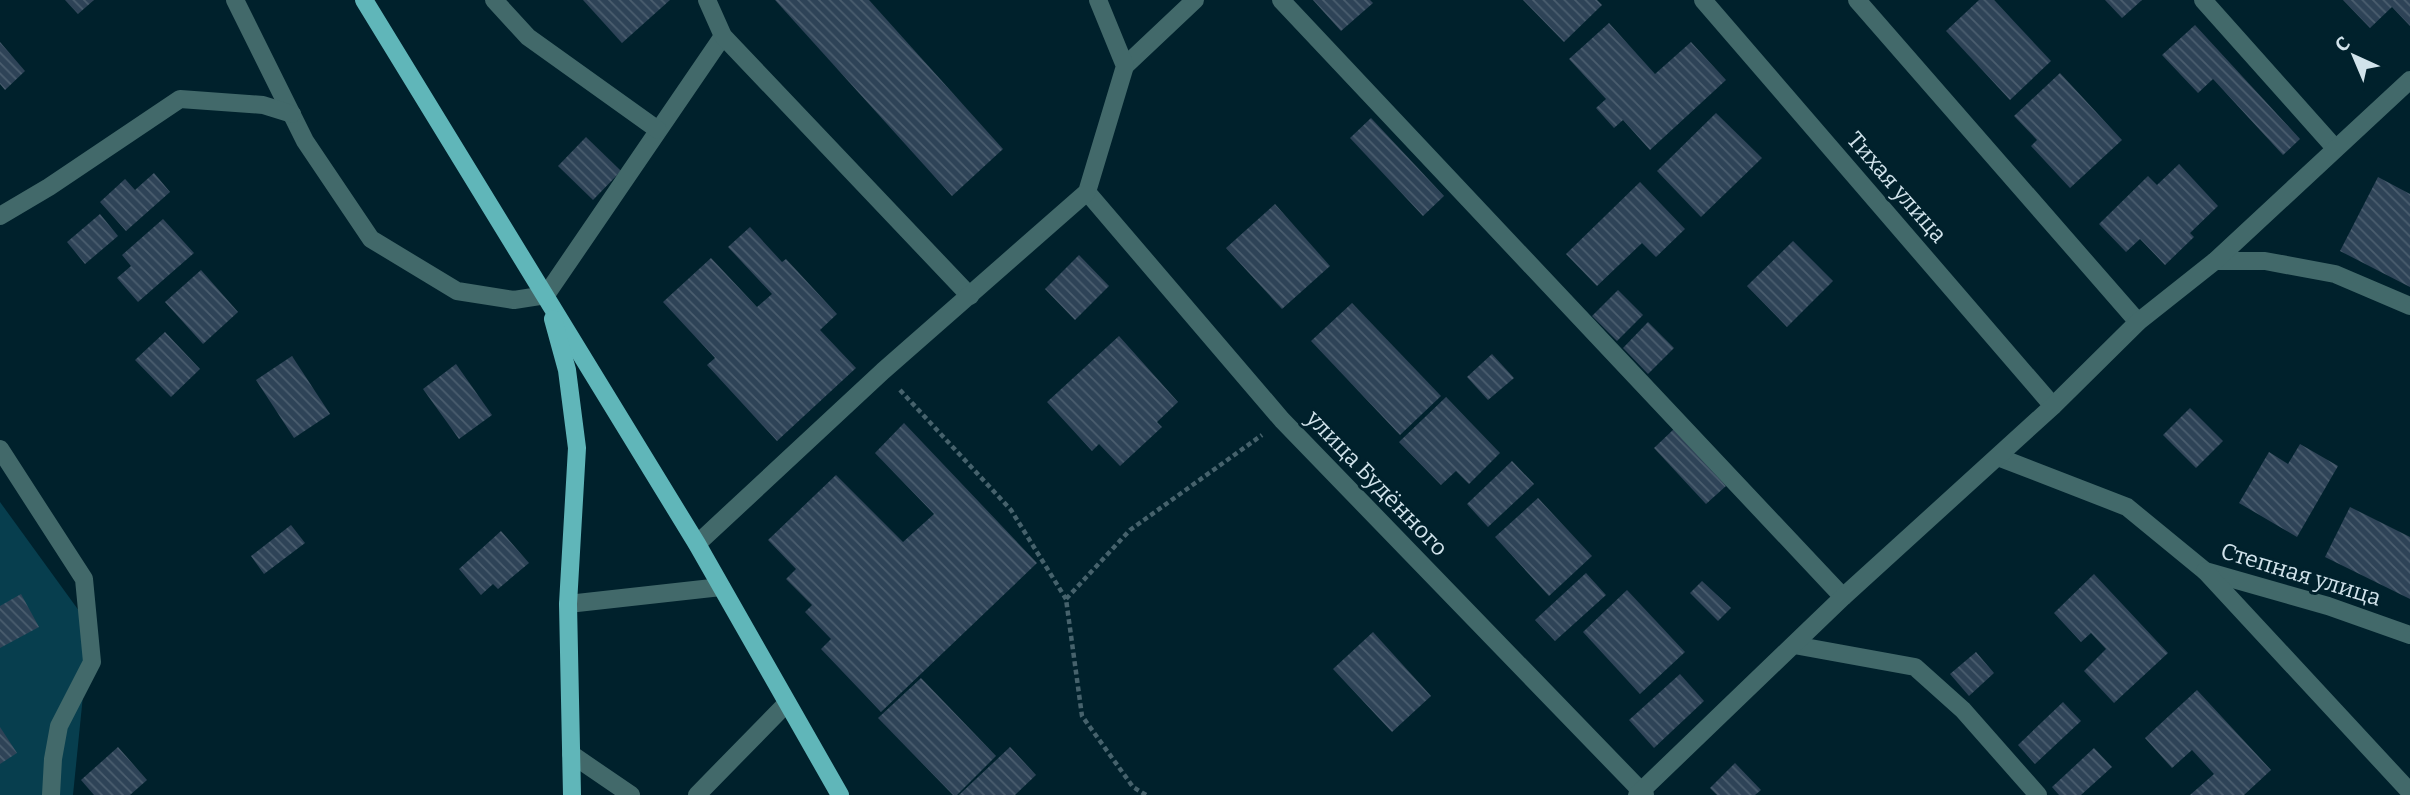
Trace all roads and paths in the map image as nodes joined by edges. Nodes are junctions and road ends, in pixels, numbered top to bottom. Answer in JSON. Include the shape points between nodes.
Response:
{"nodes":[{"id":1,"x":235,"y":0,"type":"edge"},
{"id":2,"x":365,"y":0,"type":"edge"},
{"id":3,"x":494,"y":0,"type":"edge"},
{"id":4,"x":707,"y":0,"type":"edge"},
{"id":5,"x":1098,"y":0,"type":"edge"},
{"id":6,"x":1195,"y":0,"type":"edge"},
{"id":7,"x":1281,"y":0,"type":"edge"},
{"id":8,"x":1703,"y":0,"type":"edge"},
{"id":9,"x":1857,"y":0,"type":"edge"},
{"id":10,"x":2203,"y":0,"type":"edge"},
{"id":11,"x":723,"y":36,"type":"junction"},
{"id":12,"x":1125,"y":66,"type":"junction"},
{"id":13,"x":2410,"y":80,"type":"edge"},
{"id":14,"x":292,"y":114,"type":"junction"},
{"id":15,"x":658,"y":130,"type":"junction"},
{"id":16,"x":2335,"y":148,"type":"junction"},
{"id":17,"x":1087,"y":192,"type":"junction"},
{"id":18,"x":0,"y":216,"type":"edge"},
{"id":19,"x":2215,"y":261,"type":"junction"},
{"id":20,"x":546,"y":295,"type":"junction"},
{"id":21,"x":970,"y":296,"type":"junction"},
{"id":22,"x":2410,"y":306,"type":"edge"},
{"id":23,"x":2138,"y":322,"type":"junction"},
{"id":24,"x":883,"y":371,"type":"junction"},
{"id":25,"x":2053,"y":406,"type":"junction"},
{"id":26,"x":1282,"y":420,"type":"junction"},
{"id":27,"x":0,"y":449,"type":"edge"},
{"id":28,"x":1998,"y":457,"type":"junction"},
{"id":29,"x":697,"y":544,"type":"junction"},
{"id":30,"x":2205,"y":571,"type":"junction"},
{"id":31,"x":721,"y":587,"type":"junction"},
{"id":32,"x":1843,"y":597,"type":"junction"},
{"id":33,"x":1066,"y":599,"type":"junction"},
{"id":34,"x":568,"y":604,"type":"junction"},
{"id":35,"x":2410,"y":635,"type":"edge"},
{"id":36,"x":1794,"y":645,"type":"junction"},
{"id":37,"x":787,"y":703,"type":"junction"},
{"id":38,"x":571,"y":754,"type":"junction"},
{"id":39,"x":2410,"y":792,"type":"edge"},
{"id":40,"x":1641,"y":794,"type":"edge"},
{"id":41,"x":51,"y":795,"type":"edge"},
{"id":42,"x":572,"y":795,"type":"edge"},
{"id":43,"x":631,"y":795,"type":"edge"},
{"id":44,"x":697,"y":795,"type":"edge"},
{"id":45,"x":840,"y":795,"type":"edge"},
{"id":46,"x":1146,"y":795,"type":"edge"},
{"id":47,"x":2038,"y":795,"type":"edge"}],
"edges":[{"from":1,"to":14,"type":"street"},
{"from":2,"to":20,"type":"main road"},
{"from":3,"to":15,"type":"street","via":[[528,37]]},
{"from":4,"to":11,"type":"street"},
{"from":5,"to":12,"type":"street"},
{"from":6,"to":12,"type":"street"},
{"from":7,"to":32,"type":"street"},
{"from":8,"to":25,"type":"street","name":"Тихая улица"},
{"from":9,"to":23,"type":"street"},
{"from":10,"to":16,"type":"street"},
{"from":11,"to":15,"type":"street"},
{"from":11,"to":21,"type":"street"},
{"from":12,"to":17,"type":"street"},
{"from":13,"to":16,"type":"street"},
{"from":14,"to":18,"type":"street","via":[[263,105],[180,99]]},
{"from":14,"to":20,"type":"street","via":[[371,239],[457,291],[514,300]]},
{"from":15,"to":20,"type":"street"},
{"from":16,"to":19,"type":"street"},
{"from":17,"to":21,"type":"street"},
{"from":17,"to":26,"type":"street","name":"улица Будённого"},
{"from":19,"to":22,"type":"street","via":[[2265,261],[2335,274]]},
{"from":19,"to":23,"type":"street"},
{"from":20,"to":29,"type":"main road"},
{"from":20,"to":34,"type":"main road","via":[[567,370],[577,448]]},
{"from":21,"to":24,"type":"street"},
{"from":23,"to":25,"type":"street"},
{"from":24,"to":29,"type":"street"},
{"from":24,"to":33,"type":"path","via":[[1011,510]]},
{"from":25,"to":28,"type":"street"},
{"from":26,"to":33,"type":"path","via":[[1130,530]]},
{"from":26,"to":40,"type":"street","name":"улица Будённого"},
{"from":27,"to":41,"type":"street","via":[[84,579],[92,662],[59,726]]},
{"from":28,"to":30,"type":"street","name":"Степная улица","via":[[2127,507]]},
{"from":28,"to":32,"type":"street"},
{"from":29,"to":31,"type":"main road"},
{"from":30,"to":35,"type":"street","name":"Степная улица","via":[[2329,606]]},
{"from":30,"to":39,"type":"street"},
{"from":31,"to":34,"type":"street"},
{"from":31,"to":37,"type":"main road"},
{"from":32,"to":36,"type":"street"},
{"from":33,"to":46,"type":"path","via":[[1082,716],[1133,787]]},
{"from":34,"to":38,"type":"main road"},
{"from":36,"to":40,"type":"street"},
{"from":36,"to":47,"type":"street","via":[[1914,667],[1963,710]]},
{"from":37,"to":44,"type":"street"},
{"from":37,"to":45,"type":"main road"},
{"from":38,"to":42,"type":"main road"},
{"from":38,"to":43,"type":"street"}]}
